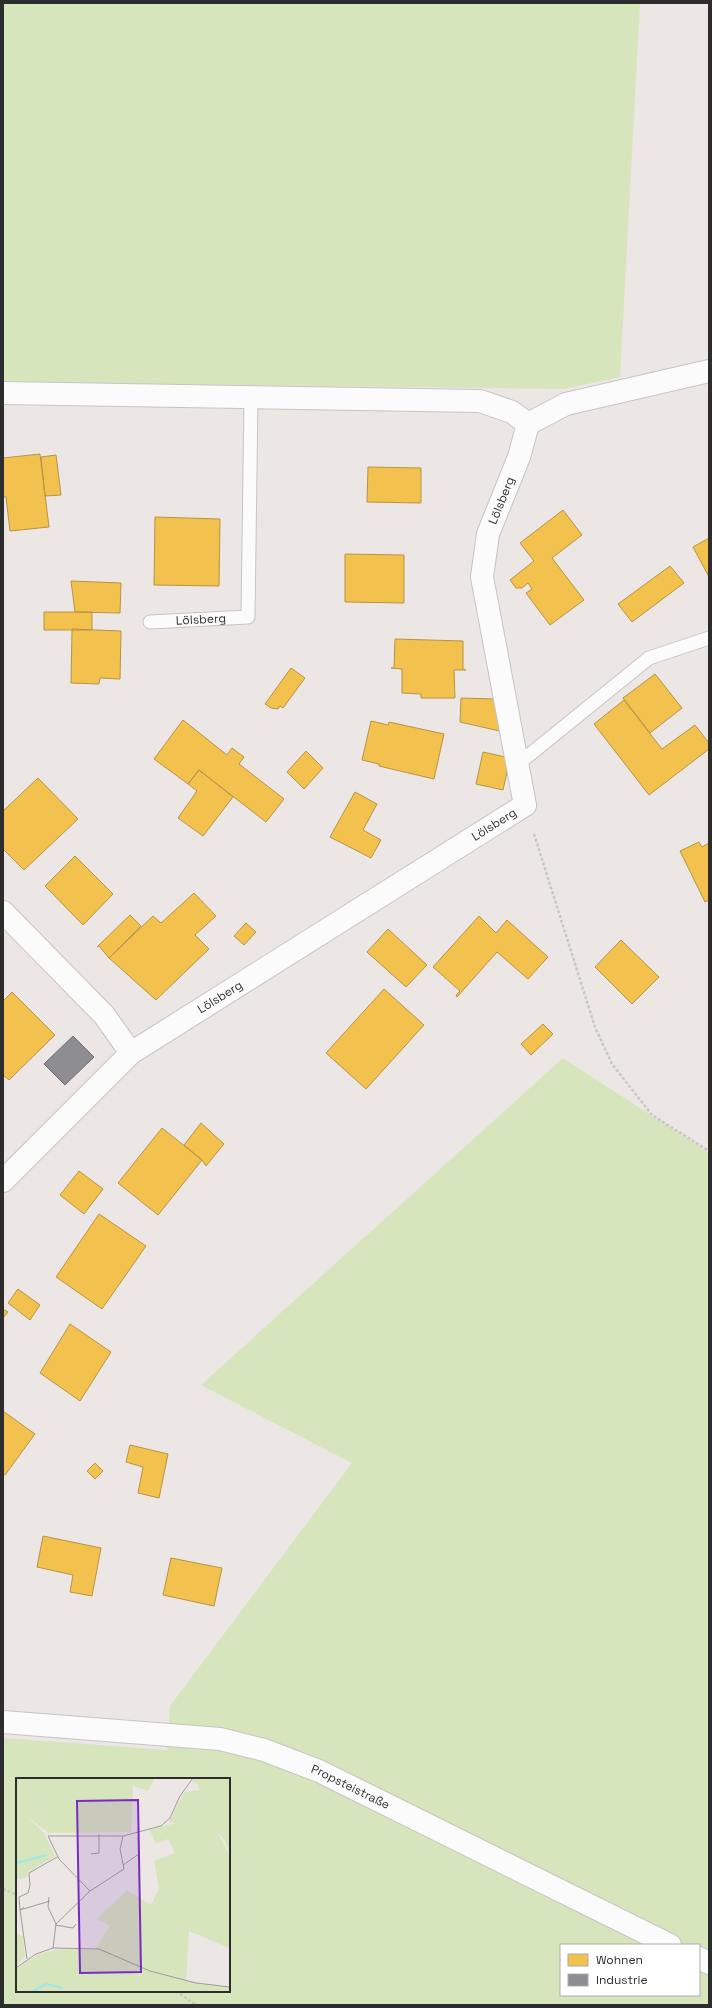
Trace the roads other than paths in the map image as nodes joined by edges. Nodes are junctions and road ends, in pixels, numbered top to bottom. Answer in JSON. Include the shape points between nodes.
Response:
{"nodes":[{"id":1,"x":709,"y":371,"type":"edge"},
{"id":2,"x":3,"y":393,"type":"edge"},
{"id":3,"x":251,"y":396,"type":"junction"},
{"id":4,"x":528,"y":424,"type":"junction"},
{"id":5,"x":150,"y":622,"type":"dead end"},
{"id":6,"x":709,"y":638,"type":"edge"},
{"id":7,"x":518,"y":764,"type":"junction"},
{"id":8,"x":3,"y":912,"type":"edge"},
{"id":9,"x":131,"y":1053,"type":"junction"},
{"id":10,"x":3,"y":1181,"type":"edge"},
{"id":11,"x":3,"y":1722,"type":"edge"},
{"id":12,"x":668,"y":1944,"type":"edge"},
{"id":13,"x":700,"y":1958,"type":"edge"},
{"id":14,"x":709,"y":1963,"type":"edge"}],
"edges":[{"from":1,"to":4,"type":"street","via":[[566,404]]},
{"from":2,"to":3,"type":"street"},
{"from":3,"to":4,"type":"street","via":[[480,400],[512,412]]},
{"from":3,"to":5,"type":"lane","name":"Lölsberg","via":[[248,617]]},
{"from":4,"to":7,"type":"street","name":"Lölsberg","via":[[519,457],[488,534],[482,578]]},
{"from":6,"to":7,"type":"lane","via":[[649,658]]},
{"from":7,"to":9,"type":"street","name":"Lölsberg","via":[[525,805]]},
{"from":8,"to":9,"type":"street","via":[[104,1015]]},
{"from":9,"to":10,"type":"street","name":"Lölsberg"},
{"from":11,"to":12,"type":"street","name":"Propsteistraße","via":[[220,1739],[264,1750],[332,1778]]},
{"from":13,"to":14,"type":"street"}]}
